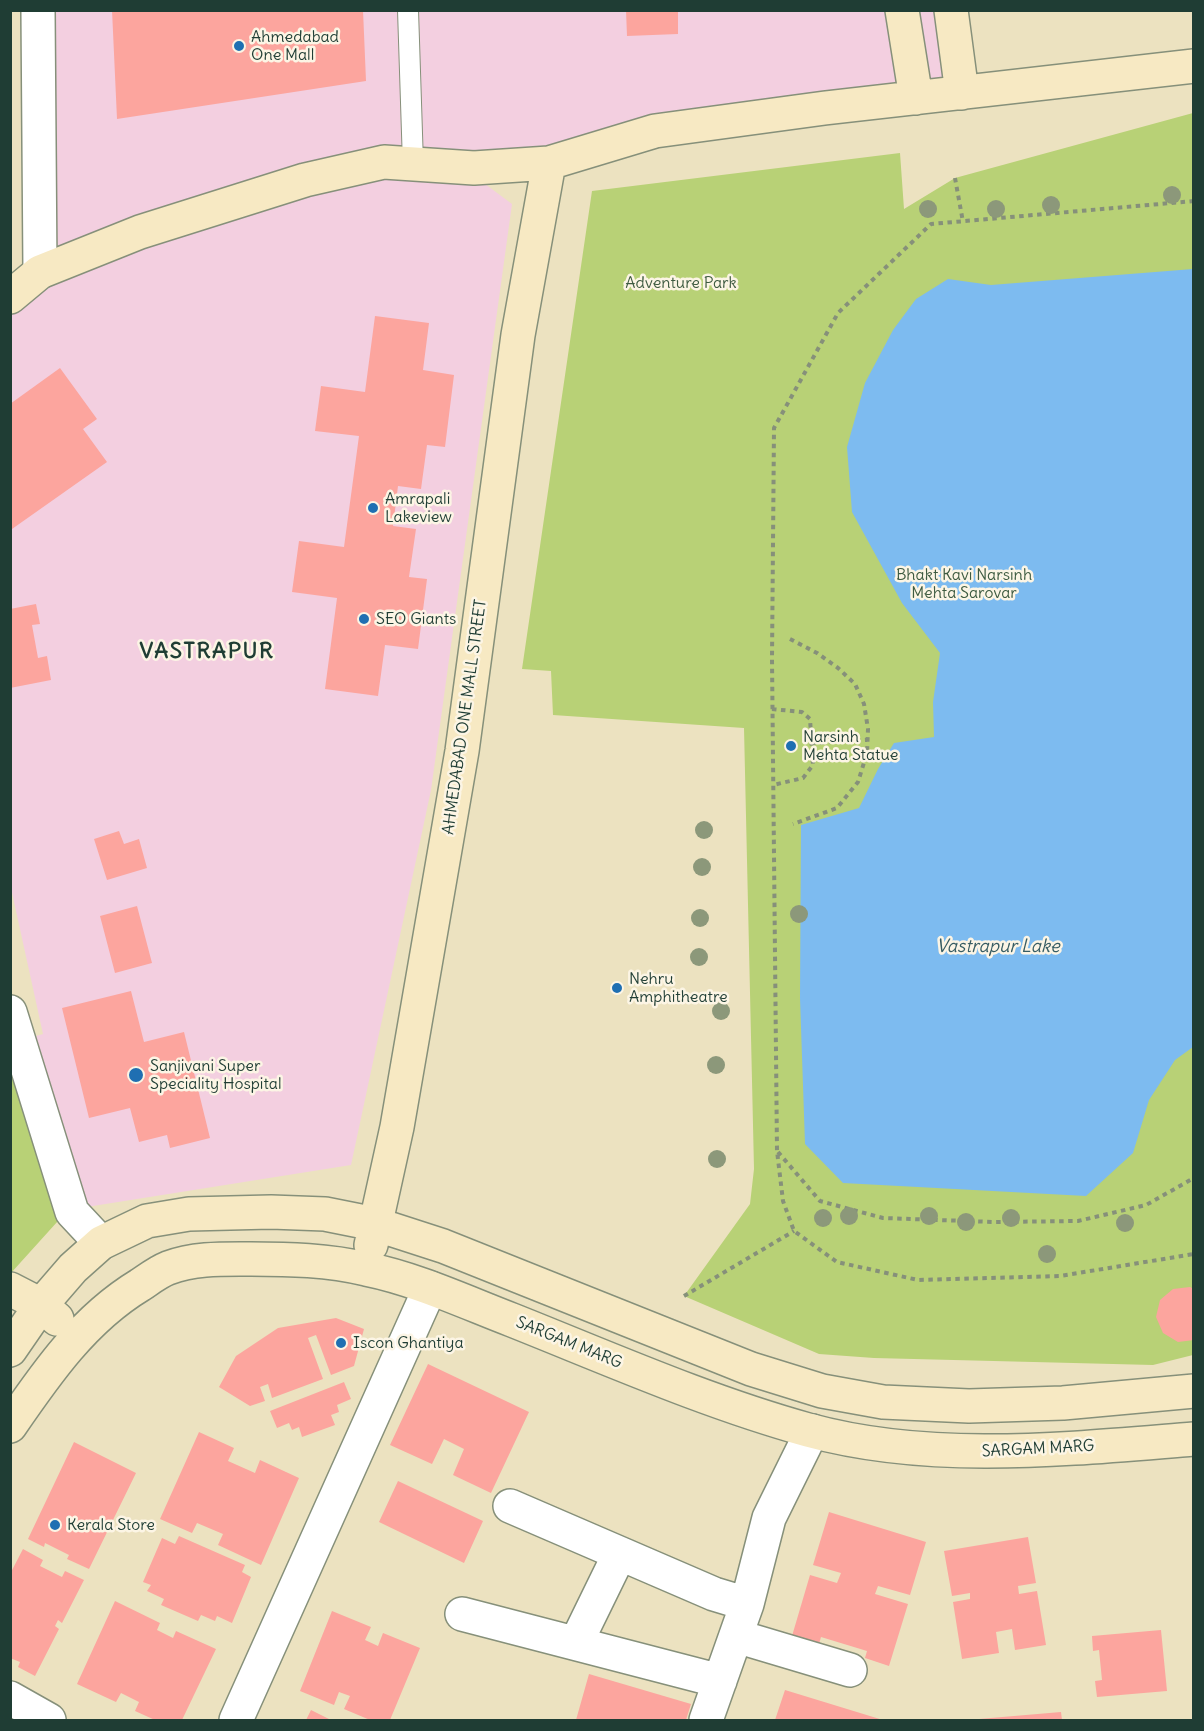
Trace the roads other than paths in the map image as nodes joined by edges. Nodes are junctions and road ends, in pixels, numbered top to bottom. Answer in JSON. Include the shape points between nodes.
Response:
{"nodes":[{"id":1,"x":38,"y":10,"type":"edge"},
{"id":2,"x":408,"y":10,"type":"edge"},
{"id":3,"x":902,"y":10,"type":"edge"},
{"id":4,"x":951,"y":10,"type":"edge"},
{"id":5,"x":1194,"y":66,"type":"edge"},
{"id":6,"x":962,"y":93,"type":"junction"},
{"id":7,"x":916,"y":98,"type":"junction"},
{"id":8,"x":413,"y":164,"type":"junction"},
{"id":9,"x":549,"y":164,"type":"junction"},
{"id":10,"x":40,"y":272,"type":"junction"},
{"id":11,"x":10,"y":297,"type":"edge"},
{"id":12,"x":10,"y":1012,"type":"edge"},
{"id":13,"x":375,"y":1224,"type":"junction"},
{"id":14,"x":101,"y":1243,"type":"junction"},
{"id":15,"x":367,"y":1269,"type":"junction"},
{"id":16,"x":430,"y":1288,"type":"junction"},
{"id":17,"x":10,"y":1289,"type":"edge"},
{"id":18,"x":41,"y":1305,"type":"junction"},
{"id":19,"x":77,"y":1336,"type":"junction"},
{"id":20,"x":10,"y":1350,"type":"edge"},
{"id":21,"x":20,"y":1391,"type":"edge"},
{"id":22,"x":1193,"y":1396,"type":"edge"},
{"id":23,"x":10,"y":1426,"type":"edge"},
{"id":24,"x":812,"y":1431,"type":"junction"},
{"id":25,"x":1194,"y":1439,"type":"edge"},
{"id":26,"x":510,"y":1506,"type":"dead end"},
{"id":27,"x":619,"y":1555,"type":"junction"},
{"id":28,"x":747,"y":1604,"type":"junction"},
{"id":29,"x":462,"y":1614,"type":"dead end"},
{"id":30,"x":736,"y":1635,"type":"junction"},
{"id":31,"x":576,"y":1643,"type":"junction"},
{"id":32,"x":850,"y":1670,"type":"dead end"},
{"id":33,"x":720,"y":1681,"type":"junction"},
{"id":34,"x":10,"y":1698,"type":"edge"},
{"id":35,"x":49,"y":1720,"type":"edge"},
{"id":36,"x":236,"y":1720,"type":"edge"},
{"id":37,"x":706,"y":1720,"type":"edge"}],
"edges":[{"from":1,"to":10,"type":"street"},
{"from":2,"to":8,"type":"lane"},
{"from":3,"to":7,"type":"main road"},
{"from":4,"to":6,"type":"main road"},
{"from":5,"to":6,"type":"main road"},
{"from":6,"to":7,"type":"main road"},
{"from":7,"to":9,"type":"main road","via":[[655,131]]},
{"from":8,"to":9,"type":"main road","via":[[474,168]]},
{"from":8,"to":10,"type":"main road","via":[[384,162],[305,180],[140,232]]},
{"from":9,"to":13,"type":"main road","name":"AHMEDABAD ONE MALL STREET","via":[[518,335],[462,751],[397,1127]]},
{"from":10,"to":11,"type":"main road"},
{"from":12,"to":14,"type":"street","via":[[72,1212]]},
{"from":13,"to":14,"type":"main road","via":[[325,1215],[271,1212],[189,1214],[147,1221]]},
{"from":13,"to":15,"type":"main road","name":"AHMEDABAD ONE MALL STREET"},
{"from":13,"to":22,"type":"main road","via":[[443,1246],[751,1369],[822,1391],[883,1402],[969,1406]]},
{"from":14,"to":18,"type":"main road"},
{"from":15,"to":16,"type":"main road","name":"SARGAM MARG"},
{"from":15,"to":19,"type":"main road","name":"SARGAM MARG","via":[[306,1260],[205,1259],[166,1269],[129,1292]]},
{"from":16,"to":24,"type":"main road","name":"SARGAM MARG","via":[[739,1409]]},
{"from":16,"to":36,"type":"street"},
{"from":17,"to":18,"type":"main road"},
{"from":18,"to":19,"type":"main road"},
{"from":18,"to":20,"type":"main road"},
{"from":19,"to":21,"type":"main road","name":"SARGAM MARG"},
{"from":21,"to":23,"type":"main road","name":"SARGAM MARG"},
{"from":24,"to":25,"type":"main road","name":"SARGAM MARG","via":[[876,1443],[974,1452]]},
{"from":24,"to":28,"type":"street","via":[[769,1518]]},
{"from":26,"to":27,"type":"street"},
{"from":27,"to":28,"type":"street"},
{"from":27,"to":31,"type":"street"},
{"from":28,"to":30,"type":"street"},
{"from":29,"to":31,"type":"street"},
{"from":30,"to":32,"type":"street"},
{"from":30,"to":33,"type":"street"},
{"from":31,"to":33,"type":"street"},
{"from":33,"to":37,"type":"street"},
{"from":34,"to":35,"type":"street"}]}
